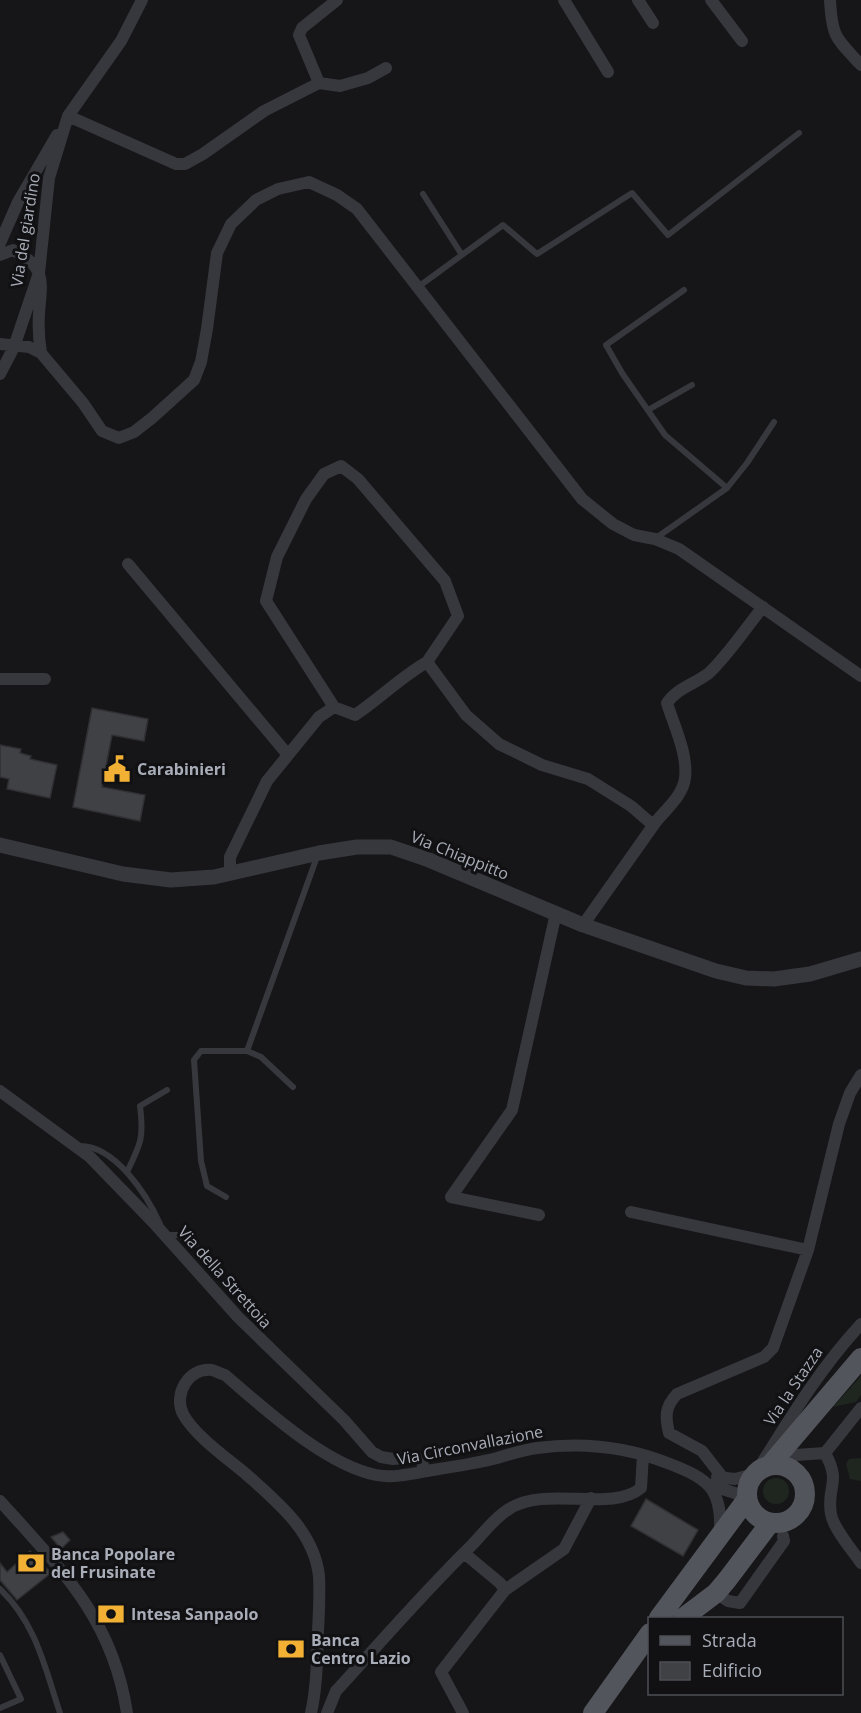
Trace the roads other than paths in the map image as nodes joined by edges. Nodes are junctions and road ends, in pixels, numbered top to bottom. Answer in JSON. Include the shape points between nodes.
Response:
{"nodes":[{"id":1,"x":142,"y":0,"type":"edge"},
{"id":2,"x":337,"y":0,"type":"edge"},
{"id":3,"x":564,"y":0,"type":"edge"},
{"id":4,"x":638,"y":0,"type":"edge"},
{"id":5,"x":711,"y":0,"type":"edge"},
{"id":6,"x":830,"y":0,"type":"edge"},
{"id":7,"x":653,"y":23,"type":"dead end"},
{"id":8,"x":741,"y":41,"type":"dead end"},
{"id":9,"x":861,"y":65,"type":"edge"},
{"id":10,"x":386,"y":68,"type":"dead end"},
{"id":11,"x":608,"y":72,"type":"dead end"},
{"id":12,"x":319,"y":83,"type":"junction"},
{"id":13,"x":68,"y":116,"type":"junction"},
{"id":14,"x":799,"y":133,"type":"dead end"},
{"id":15,"x":423,"y":194,"type":"dead end"},
{"id":16,"x":0,"y":243,"type":"edge"},
{"id":17,"x":0,"y":255,"type":"edge"},
{"id":18,"x":462,"y":255,"type":"junction"},
{"id":19,"x":39,"y":273,"type":"junction"},
{"id":20,"x":418,"y":287,"type":"junction"},
{"id":21,"x":684,"y":290,"type":"dead end"},
{"id":22,"x":0,"y":344,"type":"edge"},
{"id":23,"x":14,"y":347,"type":"junction"},
{"id":24,"x":41,"y":353,"type":"junction"},
{"id":25,"x":0,"y":374,"type":"edge"},
{"id":26,"x":692,"y":385,"type":"dead end"},
{"id":27,"x":648,"y":410,"type":"junction"},
{"id":28,"x":774,"y":422,"type":"dead end"},
{"id":29,"x":727,"y":488,"type":"junction"},
{"id":30,"x":655,"y":539,"type":"junction"},
{"id":31,"x":128,"y":564,"type":"dead end"},
{"id":32,"x":763,"y":607,"type":"junction"},
{"id":33,"x":427,"y":663,"type":"junction"},
{"id":34,"x":861,"y":676,"type":"edge"},
{"id":35,"x":45,"y":679,"type":"dead end"},
{"id":36,"x":0,"y":680,"type":"edge"},
{"id":37,"x":334,"y":707,"type":"junction"},
{"id":38,"x":288,"y":755,"type":"junction"},
{"id":39,"x":653,"y":825,"type":"junction"},
{"id":40,"x":0,"y":845,"type":"edge"},
{"id":41,"x":319,"y":853,"type":"junction"},
{"id":42,"x":230,"y":873,"type":"junction"},
{"id":43,"x":556,"y":913,"type":"junction"},
{"id":44,"x":584,"y":925,"type":"junction"},
{"id":45,"x":861,"y":959,"type":"edge"},
{"id":46,"x":247,"y":1050,"type":"junction"},
{"id":47,"x":861,"y":1075,"type":"edge"},
{"id":48,"x":293,"y":1087,"type":"dead end"},
{"id":49,"x":166,"y":1090,"type":"dead end"},
{"id":50,"x":0,"y":1091,"type":"edge"},
{"id":51,"x":77,"y":1146,"type":"junction"},
{"id":52,"x":127,"y":1172,"type":"junction"},
{"id":53,"x":226,"y":1197,"type":"dead end"},
{"id":54,"x":631,"y":1212,"type":"dead end"},
{"id":55,"x":539,"y":1215,"type":"dead end"},
{"id":56,"x":165,"y":1235,"type":"junction"},
{"id":57,"x":196,"y":1245,"type":"dead end"},
{"id":58,"x":808,"y":1250,"type":"junction"},
{"id":59,"x":861,"y":1324,"type":"edge"},
{"id":60,"x":861,"y":1358,"type":"edge"},
{"id":61,"x":861,"y":1408,"type":"edge"},
{"id":62,"x":807,"y":1423,"type":"junction"},
{"id":63,"x":825,"y":1453,"type":"junction"},
{"id":64,"x":643,"y":1455,"type":"junction"},
{"id":65,"x":796,"y":1455,"type":"junction"},
{"id":66,"x":760,"y":1470,"type":"junction"},
{"id":67,"x":424,"y":1471,"type":"junction"},
{"id":68,"x":799,"y":1476,"type":"junction"},
{"id":69,"x":723,"y":1478,"type":"junction"},
{"id":70,"x":703,"y":1479,"type":"junction"},
{"id":71,"x":591,"y":1498,"type":"junction"},
{"id":72,"x":747,"y":1498,"type":"junction"},
{"id":73,"x":0,"y":1501,"type":"edge"},
{"id":74,"x":776,"y":1529,"type":"junction"},
{"id":75,"x":720,"y":1533,"type":"junction"},
{"id":76,"x":464,"y":1553,"type":"junction"},
{"id":77,"x":861,"y":1563,"type":"edge"},
{"id":78,"x":693,"y":1572,"type":"junction"},
{"id":79,"x":0,"y":1589,"type":"edge"},
{"id":80,"x":505,"y":1590,"type":"junction"},
{"id":81,"x":716,"y":1593,"type":"junction"},
{"id":82,"x":661,"y":1617,"type":"edge"},
{"id":83,"x":684,"y":1617,"type":"edge"},
{"id":84,"x":648,"y":1636,"type":"edge"},
{"id":85,"x":648,"y":1649,"type":"edge"},
{"id":86,"x":0,"y":1654,"type":"edge"},
{"id":87,"x":623,"y":1672,"type":"junction"},
{"id":88,"x":0,"y":1708,"type":"edge"},
{"id":89,"x":60,"y":1713,"type":"edge"},
{"id":90,"x":127,"y":1713,"type":"edge"},
{"id":91,"x":311,"y":1713,"type":"edge"},
{"id":92,"x":327,"y":1713,"type":"edge"},
{"id":93,"x":463,"y":1713,"type":"edge"},
{"id":94,"x":593,"y":1713,"type":"edge"}],
"edges":[{"from":1,"to":13,"type":"street","name":"Via del giardino","via":[[121,41]]},
{"from":2,"to":12,"type":"street","via":[[302,28],[299,35]]},
{"from":3,"to":11,"type":"street"},
{"from":4,"to":7,"type":"street"},
{"from":5,"to":8,"type":"street"},
{"from":6,"to":9,"type":"street","via":[[831,26]]},
{"from":10,"to":12,"type":"street","via":[[340,86]]},
{"from":12,"to":13,"type":"street","via":[[264,111],[185,164],[176,164]]},
{"from":13,"to":16,"type":"street","via":[[18,202]]},
{"from":13,"to":19,"type":"street","name":"Via del giardino","via":[[49,178]]},
{"from":14,"to":18,"type":"lane","via":[[668,236],[632,193],[537,254],[503,225]]},
{"from":15,"to":18,"type":"lane"},
{"from":17,"to":19,"type":"street","via":[[13,250]]},
{"from":18,"to":20,"type":"lane"},
{"from":19,"to":23,"type":"street","name":"Via del giardino"},
{"from":19,"to":24,"type":"street","via":[[43,283],[38,338]]},
{"from":20,"to":24,"type":"street","via":[[357,209],[309,182],[278,189],[256,200],[231,224],[217,253],[205,340],[194,380],[134,432],[119,438],[102,431]]},
{"from":20,"to":30,"type":"street","via":[[582,500],[613,524],[634,535]]},
{"from":21,"to":27,"type":"lane","via":[[606,345]]},
{"from":22,"to":23,"type":"street"},
{"from":23,"to":24,"type":"street","via":[[29,347]]},
{"from":23,"to":25,"type":"street","name":"Via del giardino"},
{"from":26,"to":27,"type":"lane"},
{"from":27,"to":29,"type":"lane","via":[[665,435]]},
{"from":28,"to":29,"type":"lane"},
{"from":29,"to":30,"type":"lane"},
{"from":30,"to":32,"type":"street","via":[[679,549]]},
{"from":31,"to":38,"type":"street"},
{"from":32,"to":34,"type":"street"},
{"from":32,"to":39,"type":"street","via":[[720,661],[706,675],[673,694],[667,703],[679,739],[685,780]]},
{"from":33,"to":37,"type":"street","via":[[355,716]]},
{"from":33,"to":37,"type":"street","via":[[458,616],[445,581],[358,479],[341,466],[324,474],[306,500],[277,557],[266,601]]},
{"from":33,"to":39,"type":"street","via":[[466,715],[499,744],[542,765],[588,779],[632,806]]},
{"from":35,"to":36,"type":"street"},
{"from":37,"to":38,"type":"street","via":[[319,717]]},
{"from":38,"to":42,"type":"street","via":[[267,782],[246,823],[230,857]]},
{"from":39,"to":44,"type":"street"},
{"from":40,"to":42,"type":"street","name":"Via Chiappitto","via":[[123,874],[171,880]]},
{"from":41,"to":42,"type":"street","name":"Via Chiappitto"},
{"from":41,"to":43,"type":"street","name":"Via Chiappitto","via":[[391,847]]},
{"from":41,"to":46,"type":"lane"},
{"from":43,"to":44,"type":"street","name":"Via Chiappitto"},
{"from":43,"to":55,"type":"street","via":[[512,1110],[451,1197]]},
{"from":44,"to":45,"type":"street","name":"Via Chiappitto","via":[[746,978],[810,974]]},
{"from":46,"to":48,"type":"lane","via":[[261,1057]]},
{"from":46,"to":53,"type":"lane","via":[[201,1051],[194,1060],[201,1161],[207,1186]]},
{"from":47,"to":58,"type":"street","via":[[839,1124]]},
{"from":49,"to":52,"type":"lane","via":[[140,1106],[143,1130]]},
{"from":50,"to":51,"type":"street","name":"Via della Strettoia"},
{"from":51,"to":52,"type":"lane","via":[[99,1149]]},
{"from":51,"to":56,"type":"street","name":"Via della Strettoia"},
{"from":52,"to":56,"type":"lane"},
{"from":54,"to":58,"type":"street"},
{"from":56,"to":57,"type":"lane","via":[[178,1234]]},
{"from":56,"to":67,"type":"street","name":"Via della Strettoia","via":[[238,1317],[372,1452],[393,1459],[415,1457],[422,1461]]},
{"from":58,"to":69,"type":"street","via":[[773,1348],[764,1357],[677,1394],[668,1404],[669,1433],[702,1451]]},
{"from":59,"to":66,"type":"street","name":"Via la Stazza","via":[[838,1349]]},
{"from":60,"to":62,"type":"main road"},
{"from":61,"to":63,"type":"street"},
{"from":62,"to":65,"type":"main road"},
{"from":62,"to":66,"type":"main road"},
{"from":63,"to":65,"type":"street"},
{"from":63,"to":77,"type":"street","via":[[835,1478],[831,1515]]},
{"from":64,"to":67,"type":"street","name":"Via Circonvallazione","via":[[571,1444]]},
{"from":64,"to":70,"type":"street","name":"Via Circonvallazione"},
{"from":64,"to":71,"type":"street","via":[[641,1488],[632,1495]]},
{"from":65,"to":68,"type":"main road"},
{"from":66,"to":68,"type":"main road","via":[[783,1465]]},
{"from":66,"to":69,"type":"street","via":[[742,1478]]},
{"from":66,"to":72,"type":"main road","via":[[749,1482]]},
{"from":67,"to":91,"type":"street","name":"Via Circonvallazione","via":[[377,1475],[335,1459],[225,1375],[212,1370],[188,1378],[181,1389],[183,1413],[193,1426],[287,1511],[309,1542],[320,1592],[317,1677]]},
{"from":68,"to":74,"type":"main road","via":[[805,1492],[801,1510]]},
{"from":69,"to":70,"type":"street"},
{"from":70,"to":72,"type":"street","name":"Via Circonvallazione"},
{"from":70,"to":75,"type":"street","via":[[719,1505]]},
{"from":71,"to":76,"type":"street","via":[[523,1502],[508,1509]]},
{"from":71,"to":80,"type":"street","via":[[564,1549]]},
{"from":72,"to":74,"type":"main road","via":[[752,1512]]},
{"from":72,"to":75,"type":"main road"},
{"from":73,"to":90,"type":"street","via":[[67,1576],[94,1617],[119,1675]]},
{"from":74,"to":81,"type":"main road"},
{"from":75,"to":78,"type":"main road"},
{"from":76,"to":80,"type":"street"},
{"from":76,"to":92,"type":"street","via":[[336,1691]]},
{"from":78,"to":81,"type":"main road"},
{"from":78,"to":82,"type":"main road"},
{"from":79,"to":89,"type":"lane","via":[[38,1643]]},
{"from":80,"to":93,"type":"street","via":[[441,1672]]},
{"from":81,"to":83,"type":"main road"},
{"from":84,"to":87,"type":"main road"},
{"from":85,"to":87,"type":"main road"},
{"from":86,"to":88,"type":"lane","via":[[21,1699]]},
{"from":87,"to":94,"type":"main road"}]}
